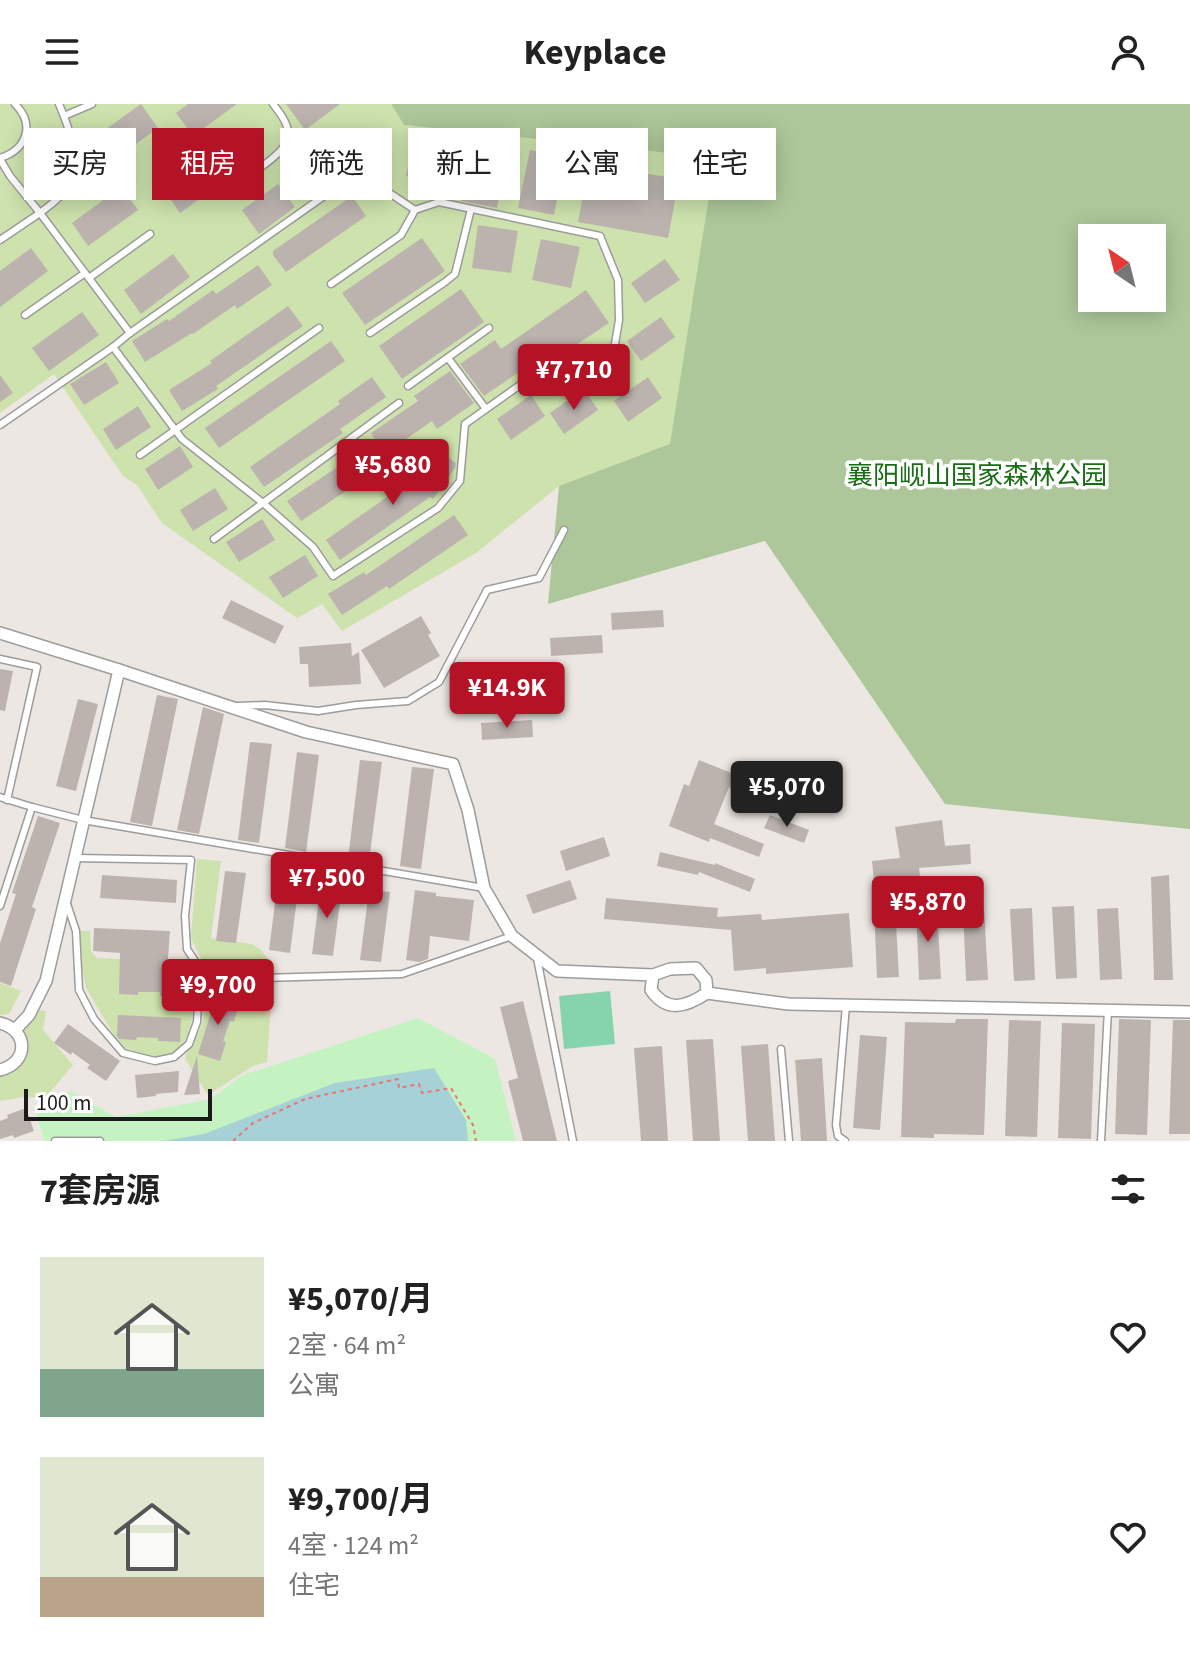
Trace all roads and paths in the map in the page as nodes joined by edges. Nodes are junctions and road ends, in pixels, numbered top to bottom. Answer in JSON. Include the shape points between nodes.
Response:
{"nodes":[{"id":1,"x":15,"y":104,"type":"edge"},
{"id":2,"x":59,"y":104,"type":"edge"},
{"id":3,"x":92,"y":104,"type":"edge"},
{"id":4,"x":273,"y":104,"type":"edge"},
{"id":5,"x":64,"y":116,"type":"junction"},
{"id":6,"x":0,"y":158,"type":"edge"},
{"id":7,"x":264,"y":164,"type":"edge"},
{"id":8,"x":471,"y":209,"type":"junction"},
{"id":9,"x":415,"y":210,"type":"junction"},
{"id":10,"x":40,"y":213,"type":"junction"},
{"id":11,"x":150,"y":234,"type":"dead end"},
{"id":12,"x":0,"y":240,"type":"edge"},
{"id":13,"x":87,"y":275,"type":"junction"},
{"id":14,"x":331,"y":284,"type":"dead end"},
{"id":15,"x":25,"y":315,"type":"dead end"},
{"id":16,"x":319,"y":328,"type":"dead end"},
{"id":17,"x":489,"y":328,"type":"dead end"},
{"id":18,"x":130,"y":333,"type":"junction"},
{"id":19,"x":370,"y":333,"type":"dead end"},
{"id":20,"x":113,"y":347,"type":"junction"},
{"id":21,"x":448,"y":358,"type":"junction"},
{"id":22,"x":408,"y":386,"type":"dead end"},
{"id":23,"x":399,"y":403,"type":"dead end"},
{"id":24,"x":486,"y":409,"type":"junction"},
{"id":25,"x":0,"y":425,"type":"edge"},
{"id":26,"x":176,"y":430,"type":"junction"},
{"id":27,"x":140,"y":455,"type":"dead end"},
{"id":28,"x":263,"y":503,"type":"junction"},
{"id":29,"x":564,"y":530,"type":"dead end"},
{"id":30,"x":214,"y":539,"type":"dead end"},
{"id":31,"x":0,"y":633,"type":"edge"},
{"id":32,"x":0,"y":659,"type":"edge"},
{"id":33,"x":119,"y":670,"type":"junction"},
{"id":34,"x":227,"y":706,"type":"junction"},
{"id":35,"x":4,"y":799,"type":"edge"},
{"id":36,"x":32,"y":807,"type":"junction"},
{"id":37,"x":83,"y":820,"type":"junction"},
{"id":38,"x":75,"y":858,"type":"junction"},
{"id":39,"x":484,"y":888,"type":"junction"},
{"id":40,"x":65,"y":900,"type":"junction"},
{"id":41,"x":0,"y":906,"type":"edge"},
{"id":42,"x":512,"y":936,"type":"junction"},
{"id":43,"x":536,"y":955,"type":"junction"},
{"id":44,"x":653,"y":975,"type":"junction"},
{"id":45,"x":262,"y":978,"type":"dead end"},
{"id":46,"x":707,"y":993,"type":"junction"},
{"id":47,"x":846,"y":1005,"type":"junction"},
{"id":48,"x":1108,"y":1010,"type":"junction"},
{"id":49,"x":1190,"y":1012,"type":"edge"},
{"id":50,"x":0,"y":1023,"type":"edge"},
{"id":51,"x":15,"y":1030,"type":"junction"},
{"id":52,"x":781,"y":1049,"type":"dead end"},
{"id":53,"x":0,"y":1070,"type":"edge"},
{"id":54,"x":55,"y":1141,"type":"edge"},
{"id":55,"x":100,"y":1141,"type":"edge"},
{"id":56,"x":233,"y":1141,"type":"edge"},
{"id":57,"x":476,"y":1141,"type":"edge"},
{"id":58,"x":573,"y":1141,"type":"edge"},
{"id":59,"x":789,"y":1141,"type":"edge"},
{"id":60,"x":845,"y":1141,"type":"edge"},
{"id":61,"x":1101,"y":1141,"type":"edge"}],
"edges":[{"from":1,"to":6,"type":"lane","via":[[26,119],[24,140]]},
{"from":2,"to":5,"type":"lane"},
{"from":3,"to":5,"type":"lane"},
{"from":4,"to":7,"type":"lane","via":[[285,121],[288,140]]},
{"from":5,"to":10,"type":"lane","via":[[74,147],[74,176]]},
{"from":6,"to":10,"type":"lane"},
{"from":8,"to":9,"type":"lane","via":[[439,202]]},
{"from":8,"to":19,"type":"lane","via":[[455,274]]},
{"from":8,"to":24,"type":"lane","via":[[600,236],[618,280],[614,350],[556,390],[527,380]]},
{"from":9,"to":14,"type":"lane","via":[[401,235]]},
{"from":9,"to":18,"type":"lane","via":[[358,172]]},
{"from":10,"to":12,"type":"lane"},
{"from":10,"to":13,"type":"lane"},
{"from":11,"to":13,"type":"lane"},
{"from":13,"to":15,"type":"lane"},
{"from":13,"to":18,"type":"lane"},
{"from":16,"to":26,"type":"lane"},
{"from":17,"to":21,"type":"lane"},
{"from":18,"to":20,"type":"lane"},
{"from":20,"to":25,"type":"lane"},
{"from":20,"to":26,"type":"lane"},
{"from":21,"to":22,"type":"lane"},
{"from":21,"to":24,"type":"lane"},
{"from":23,"to":28,"type":"lane"},
{"from":24,"to":28,"type":"lane","via":[[465,424],[460,481],[438,508],[333,576],[313,547]]},
{"from":26,"to":27,"type":"lane"},
{"from":26,"to":28,"type":"lane"},
{"from":28,"to":30,"type":"lane"},
{"from":29,"to":34,"type":"lane","via":[[539,578],[487,590],[439,682],[408,701],[318,711]]},
{"from":31,"to":33,"type":"street"},
{"from":32,"to":35,"type":"lane","via":[[37,667]]},
{"from":33,"to":34,"type":"street"},
{"from":33,"to":37,"type":"street"},
{"from":34,"to":39,"type":"street","via":[[306,732],[453,764]]},
{"from":35,"to":36,"type":"lane"},
{"from":36,"to":37,"type":"lane"},
{"from":36,"to":41,"type":"lane"},
{"from":37,"to":38,"type":"street"},
{"from":37,"to":39,"type":"lane"},
{"from":38,"to":40,"type":"street"},
{"from":38,"to":40,"type":"lane","via":[[191,860],[185,916],[187,949],[200,969],[197,1022],[189,1044],[174,1057],[155,1061],[123,1053],[94,1019],[79,990],[76,931]]},
{"from":39,"to":42,"type":"street"},
{"from":40,"to":51,"type":"street","via":[[46,981]]},
{"from":42,"to":43,"type":"street"},
{"from":42,"to":45,"type":"lane","via":[[402,974]]},
{"from":43,"to":44,"type":"street","via":[[557,971]]},
{"from":43,"to":58,"type":"lane"},
{"from":44,"to":46,"type":"street","via":[[696,968],[706,980]]},
{"from":44,"to":46,"type":"street","via":[[651,990],[667,1005]]},
{"from":46,"to":47,"type":"street"},
{"from":47,"to":48,"type":"street"},
{"from":47,"to":60,"type":"lane","via":[[836,1125]]},
{"from":48,"to":49,"type":"street"},
{"from":48,"to":61,"type":"lane"},
{"from":50,"to":51,"type":"street"},
{"from":51,"to":53,"type":"street","via":[[21,1053]]},
{"from":52,"to":59,"type":"lane"},
{"from":54,"to":55,"type":"lane"},
{"from":56,"to":57,"type":"path","via":[[253,1123],[305,1099],[398,1079],[399,1088],[419,1084],[422,1093],[451,1088],[473,1125]]}]}
